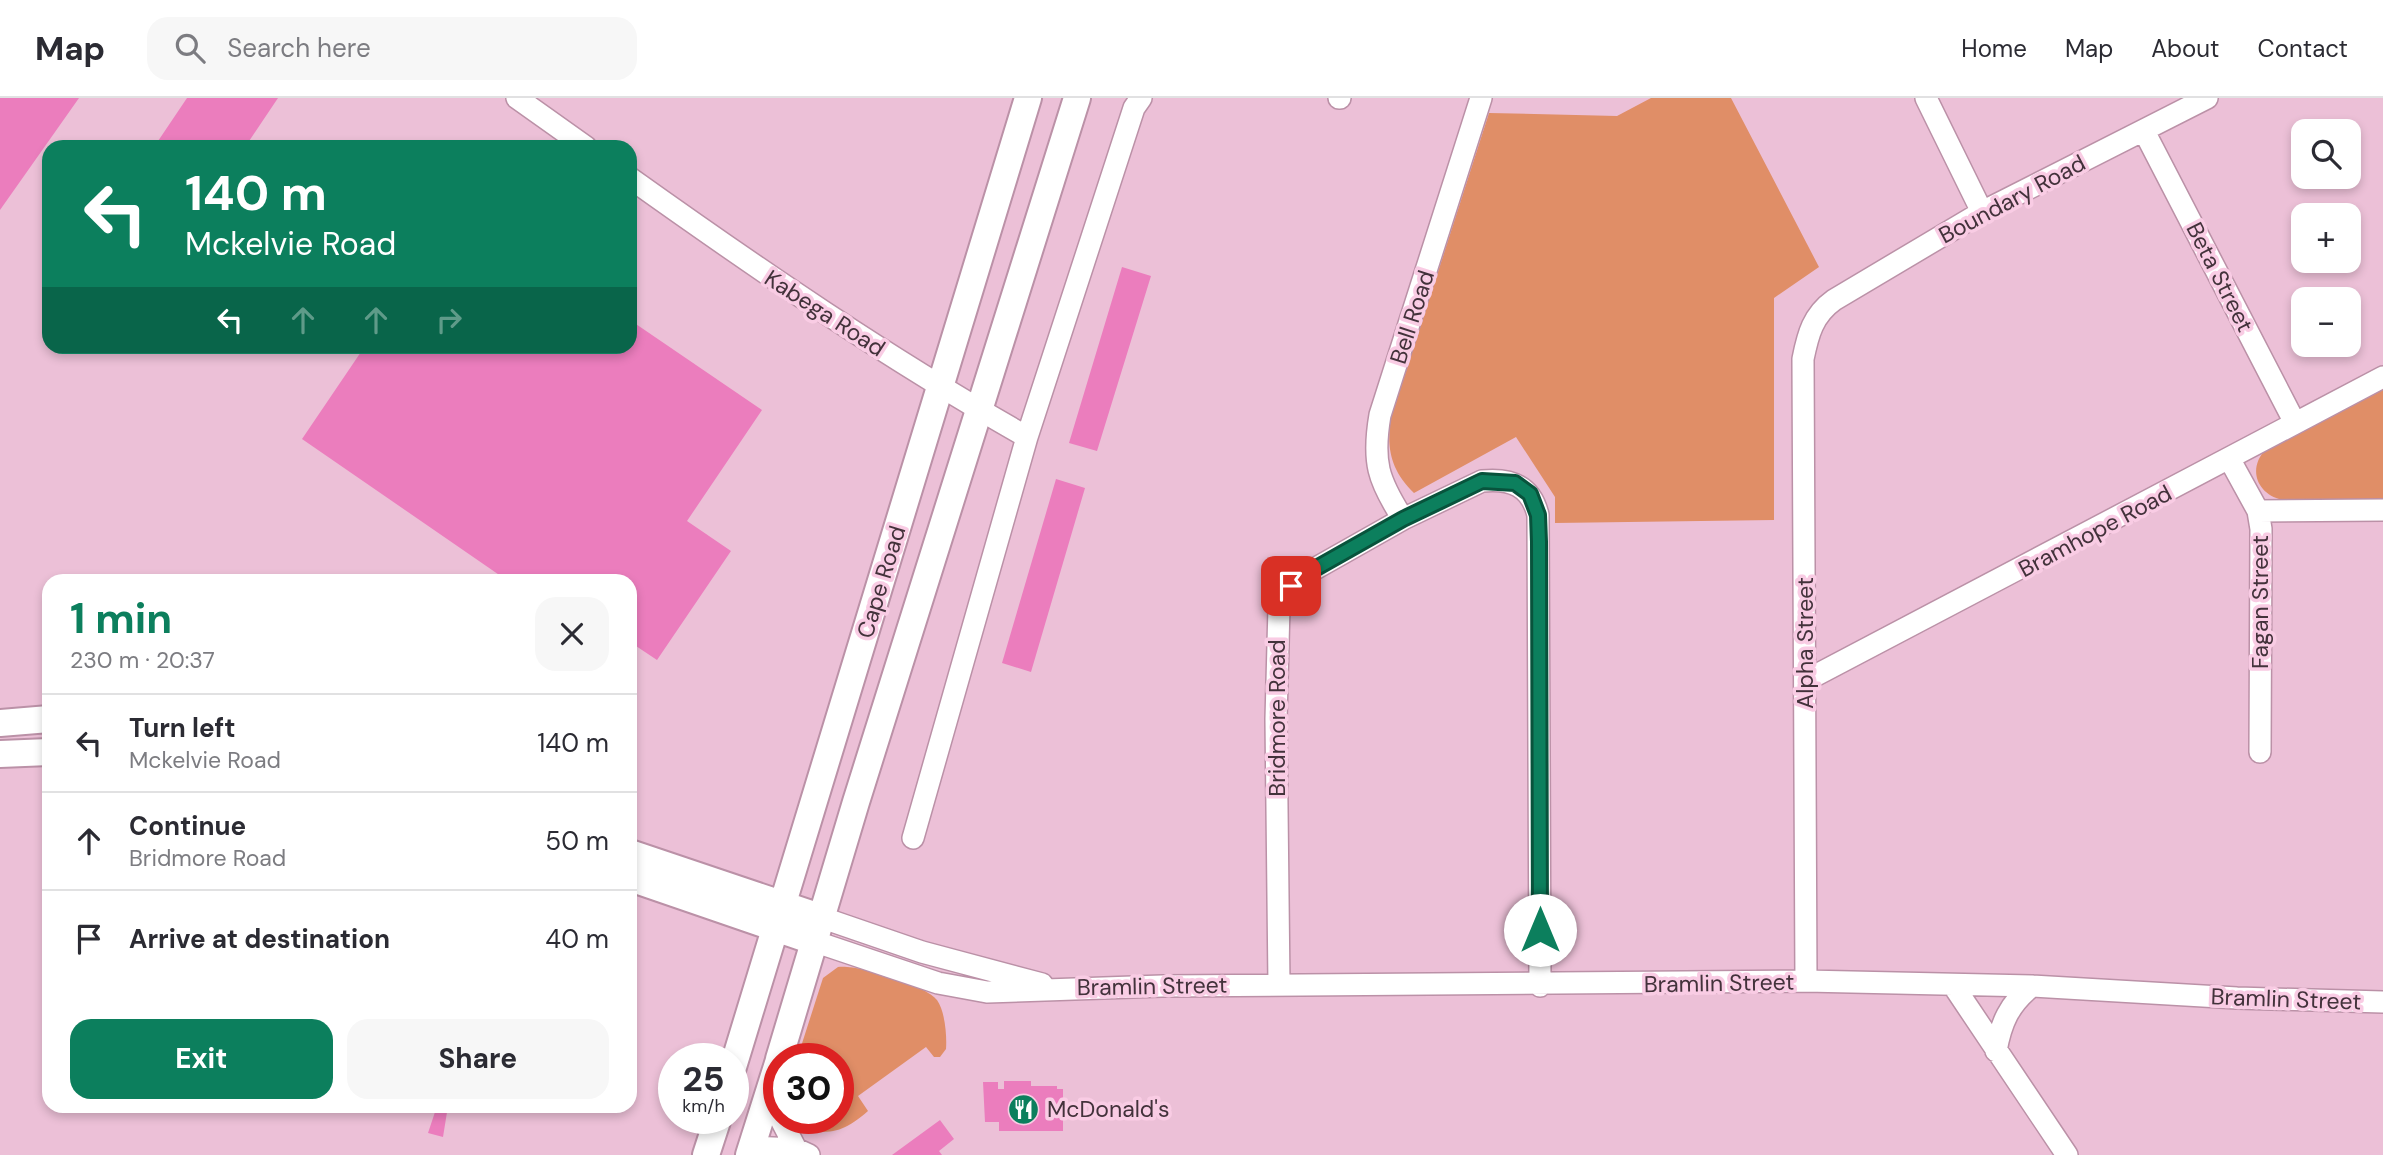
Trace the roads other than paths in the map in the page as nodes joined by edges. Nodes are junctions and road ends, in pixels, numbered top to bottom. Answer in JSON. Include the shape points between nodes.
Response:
{"nodes":[{"id":1,"x":517,"y":98,"type":"edge"},
{"id":2,"x":1028,"y":98,"type":"edge"},
{"id":3,"x":1077,"y":98,"type":"edge"},
{"id":4,"x":1926,"y":98,"type":"edge"},
{"id":5,"x":2207,"y":98,"type":"edge"},
{"id":6,"x":1137,"y":103,"type":"edge"},
{"id":7,"x":1479,"y":105,"type":"edge"},
{"id":8,"x":2144,"y":131,"type":"junction"},
{"id":9,"x":576,"y":140,"type":"edge"},
{"id":10,"x":637,"y":183,"type":"edge"},
{"id":11,"x":1982,"y":212,"type":"junction"},
{"id":12,"x":1822,"y":309,"type":"joint"},
{"id":13,"x":2383,"y":377,"type":"edge"},
{"id":14,"x":940,"y":388,"type":"junction"},
{"id":15,"x":979,"y":410,"type":"junction"},
{"id":16,"x":2295,"y":424,"type":"junction"},
{"id":17,"x":1027,"y":437,"type":"junction"},
{"id":18,"x":2230,"y":460,"type":"junction"},
{"id":19,"x":2383,"y":510,"type":"edge"},
{"id":20,"x":2258,"y":511,"type":"junction"},
{"id":21,"x":1403,"y":519,"type":"junction"},
{"id":22,"x":1805,"y":681,"type":"junction"},
{"id":23,"x":42,"y":720,"type":"edge"},
{"id":24,"x":0,"y":723,"type":"edge"},
{"id":25,"x":42,"y":752,"type":"edge"},
{"id":26,"x":2260,"y":752,"type":"dead end"},
{"id":27,"x":0,"y":754,"type":"edge"},
{"id":28,"x":913,"y":838,"type":"dead end"},
{"id":29,"x":637,"y":856,"type":"edge"},
{"id":30,"x":637,"y":880,"type":"edge"},
{"id":31,"x":780,"y":915,"type":"junction"},
{"id":32,"x":820,"y":930,"type":"junction"},
{"id":33,"x":1806,"y":982,"type":"junction"},
{"id":34,"x":1279,"y":985,"type":"junction"},
{"id":35,"x":1953,"y":985,"type":"junction"},
{"id":36,"x":1540,"y":986,"type":"junction"},
{"id":37,"x":2032,"y":986,"type":"junction"},
{"id":38,"x":2383,"y":1002,"type":"edge"},
{"id":39,"x":740,"y":1043,"type":"edge"},
{"id":40,"x":784,"y":1043,"type":"edge"},
{"id":41,"x":1996,"y":1051,"type":"junction"},
{"id":42,"x":763,"y":1130,"type":"edge"},
{"id":43,"x":713,"y":1134,"type":"edge"},
{"id":44,"x":792,"y":1134,"type":"edge"},
{"id":45,"x":750,"y":1151,"type":"edge"},
{"id":46,"x":803,"y":1152,"type":"edge"},
{"id":47,"x":706,"y":1155,"type":"edge"},
{"id":48,"x":2067,"y":1155,"type":"edge"}],
"edges":[{"from":1,"to":9,"type":"street"},
{"from":2,"to":14,"type":"main road","name":"Cape Road"},
{"from":3,"to":15,"type":"main road","name":"Cape Road"},
{"from":4,"to":11,"type":"street"},
{"from":5,"to":8,"type":"street","name":"Boundary Road"},
{"from":6,"to":17,"type":"street"},
{"from":7,"to":21,"type":"street","name":"Bell Road","via":[[1380,415],[1376,465],[1383,489]]},
{"from":8,"to":11,"type":"street","name":"Boundary Road"},
{"from":8,"to":16,"type":"street","name":"Beta Street"},
{"from":10,"to":14,"type":"street","name":"Kabega Road","via":[[793,294]]},
{"from":11,"to":12,"type":"street","name":"Boundary Road"},
{"from":12,"to":22,"type":"street","name":"Alpha Street","via":[[1811,323],[1803,359]]},
{"from":13,"to":16,"type":"street","name":"Bramhope Road"},
{"from":14,"to":15,"type":"street","name":"Kabega Road"},
{"from":14,"to":31,"type":"main road","name":"Cape Road"},
{"from":15,"to":17,"type":"street","name":"Kabega Road"},
{"from":15,"to":32,"type":"main road","name":"Cape Road"},
{"from":16,"to":18,"type":"street","name":"Bramhope Road"},
{"from":17,"to":28,"type":"street"},
{"from":18,"to":20,"type":"street","name":"Fagan Street"},
{"from":18,"to":22,"type":"street","name":"Bramhope Road"},
{"from":19,"to":20,"type":"street"},
{"from":20,"to":26,"type":"street","name":"Fagan Street"},
{"from":21,"to":34,"type":"street","name":"Bridmore Road","via":[[1311,571],[1291,586],[1279,607]]},
{"from":21,"to":36,"type":"street","name":"Bridmore Road","via":[[1482,481],[1515,483],[1535,501]]},
{"from":22,"to":33,"type":"street","name":"Alpha Street"},
{"from":23,"to":24,"type":"main road"},
{"from":25,"to":27,"type":"main road"},
{"from":29,"to":31,"type":"main road","name":"Bramlin Street"},
{"from":30,"to":31,"type":"main road","name":"Bramlin Street"},
{"from":31,"to":32,"type":"main road","name":"Bramlin Street"},
{"from":31,"to":39,"type":"main road","name":"Cape Road"},
{"from":32,"to":34,"type":"street","name":"Bramlin Street","via":[[938,983],[967,989],[1015,992],[1054,987]]},
{"from":32,"to":40,"type":"main road","name":"Cape Road"},
{"from":33,"to":35,"type":"street","name":"Bramlin Street"},
{"from":33,"to":36,"type":"street","name":"Bramlin Street"},
{"from":34,"to":36,"type":"street","name":"Bramlin Street"},
{"from":35,"to":37,"type":"street","name":"Bramlin Street"},
{"from":35,"to":41,"type":"street"},
{"from":37,"to":38,"type":"street","name":"Bramlin Street"},
{"from":37,"to":41,"type":"street","via":[[2009,1009]]},
{"from":41,"to":48,"type":"street"},
{"from":42,"to":45,"type":"main road","name":"Cape Road"},
{"from":43,"to":47,"type":"main road"},
{"from":44,"to":46,"type":"street"},
{"from":45,"to":46,"type":"street"}]}
